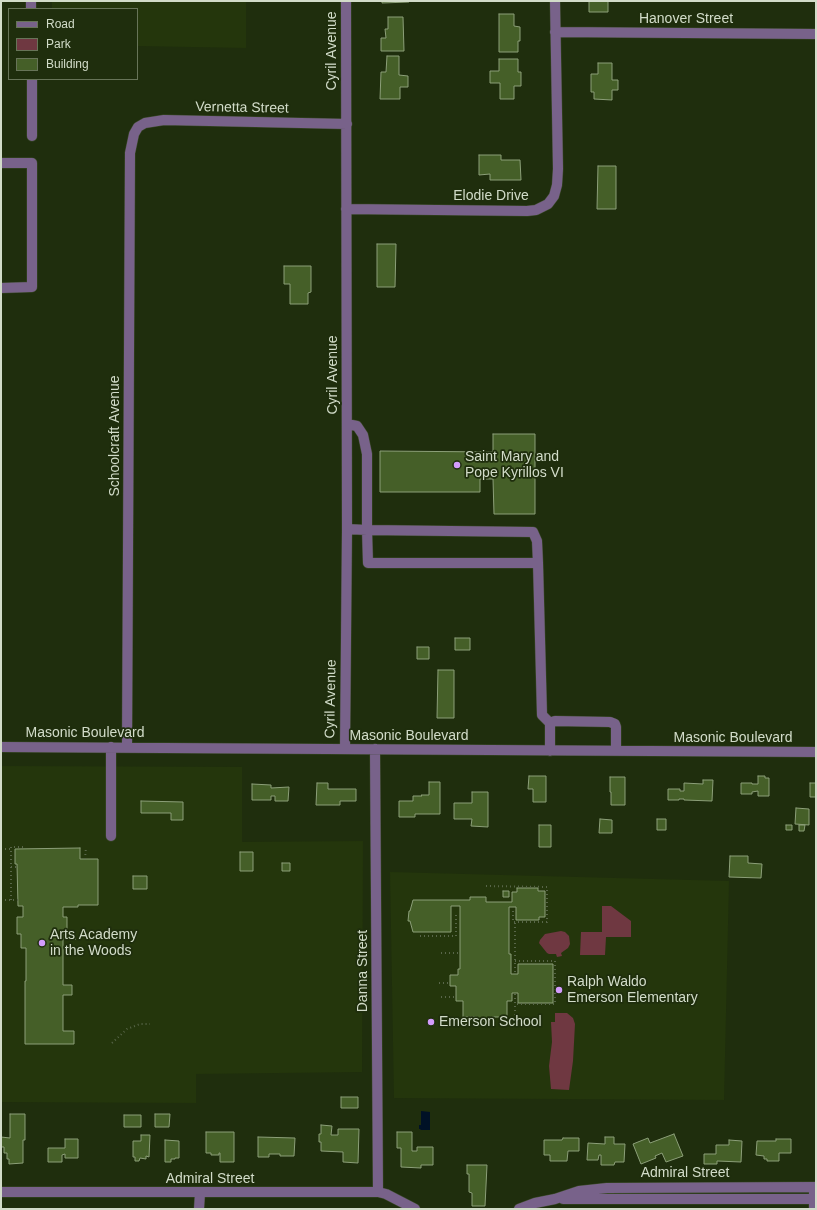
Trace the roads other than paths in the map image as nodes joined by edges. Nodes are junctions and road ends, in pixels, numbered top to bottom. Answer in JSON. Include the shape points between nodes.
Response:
{"nodes":[{"id":1,"x":346,"y":1,"type":"edge"},
{"id":2,"x":555,"y":1,"type":"edge"},
{"id":3,"x":556,"y":32,"type":"junction"},
{"id":4,"x":816,"y":34,"type":"edge"},
{"id":5,"x":32,"y":80,"type":"edge"},
{"id":6,"x":347,"y":124,"type":"junction"},
{"id":7,"x":138,"y":127,"type":"joint"},
{"id":8,"x":32,"y":136,"type":"dead end"},
{"id":9,"x":1,"y":163,"type":"edge"},
{"id":10,"x":346,"y":209,"type":"junction"},
{"id":11,"x":1,"y":288,"type":"edge"},
{"id":12,"x":347,"y":424,"type":"junction"},
{"id":13,"x":347,"y":530,"type":"junction"},
{"id":14,"x":367,"y":530,"type":"junction"},
{"id":15,"x":538,"y":563,"type":"junction"},
{"id":16,"x":550,"y":723,"type":"junction"},
{"id":17,"x":1,"y":747,"type":"edge"},
{"id":18,"x":112,"y":747,"type":"junction"},
{"id":19,"x":127,"y":748,"type":"junction"},
{"id":20,"x":345,"y":749,"type":"junction"},
{"id":21,"x":375,"y":749,"type":"junction"},
{"id":22,"x":550,"y":750,"type":"junction"},
{"id":23,"x":616,"y":751,"type":"junction"},
{"id":24,"x":816,"y":752,"type":"edge"},
{"id":25,"x":111,"y":836,"type":"dead end"},
{"id":26,"x":815,"y":1187,"type":"edge"},
{"id":27,"x":1,"y":1192,"type":"edge"},
{"id":28,"x":378,"y":1192,"type":"junction"},
{"id":29,"x":200,"y":1193,"type":"junction"},
{"id":30,"x":555,"y":1199,"type":"junction"},
{"id":31,"x":815,"y":1202,"type":"edge"},
{"id":32,"x":199,"y":1209,"type":"edge"},
{"id":33,"x":415,"y":1209,"type":"edge"},
{"id":34,"x":519,"y":1209,"type":"edge"}],
"edges":[{"from":1,"to":6,"type":"street","name":"Cyril Avenue"},
{"from":2,"to":3,"type":"street","name":"Elodie Drive"},
{"from":3,"to":4,"type":"street","name":"Hanover Street"},
{"from":3,"to":10,"type":"street","name":"Elodie Drive","via":[[558,169],[554,196],[548,204],[527,211]]},
{"from":5,"to":8,"type":"street"},
{"from":6,"to":7,"type":"street","name":"Vernetta Street","via":[[164,120],[145,123]]},
{"from":6,"to":10,"type":"street","name":"Cyril Avenue"},
{"from":7,"to":19,"type":"street","name":"Schoolcraft Avenue","via":[[130,153]]},
{"from":9,"to":11,"type":"street","via":[[32,163],[32,288]]},
{"from":10,"to":12,"type":"street","name":"Cyril Avenue"},
{"from":12,"to":13,"type":"street","name":"Cyril Avenue"},
{"from":12,"to":14,"type":"street","via":[[357,426],[363,435],[366,448]]},
{"from":13,"to":14,"type":"street"},
{"from":13,"to":20,"type":"street","name":"Cyril Avenue"},
{"from":14,"to":15,"type":"street","via":[[533,532]]},
{"from":14,"to":15,"type":"street","via":[[368,562]]},
{"from":15,"to":16,"type":"street","via":[[542,715]]},
{"from":16,"to":22,"type":"street"},
{"from":16,"to":23,"type":"street","via":[[555,721],[615,724]]},
{"from":17,"to":18,"type":"street","name":"Masonic Boulevard"},
{"from":18,"to":19,"type":"street","name":"Masonic Boulevard"},
{"from":18,"to":25,"type":"street"},
{"from":19,"to":20,"type":"street","name":"Masonic Boulevard"},
{"from":20,"to":21,"type":"street","name":"Masonic Boulevard"},
{"from":21,"to":22,"type":"street","name":"Masonic Boulevard"},
{"from":21,"to":28,"type":"street","name":"Danna Street"},
{"from":22,"to":23,"type":"street","name":"Masonic Boulevard"},
{"from":23,"to":24,"type":"street","name":"Masonic Boulevard"},
{"from":26,"to":30,"type":"street","name":"Admiral Street","via":[[607,1188],[579,1191]]},
{"from":26,"to":31,"type":"street"},
{"from":27,"to":29,"type":"street","name":"Admiral Street"},
{"from":28,"to":29,"type":"street","name":"Admiral Street"},
{"from":28,"to":33,"type":"street","name":"Admiral Street"},
{"from":29,"to":32,"type":"street"},
{"from":30,"to":31,"type":"street","name":"Admiral Street"},
{"from":30,"to":34,"type":"street","name":"Admiral Street"}]}
